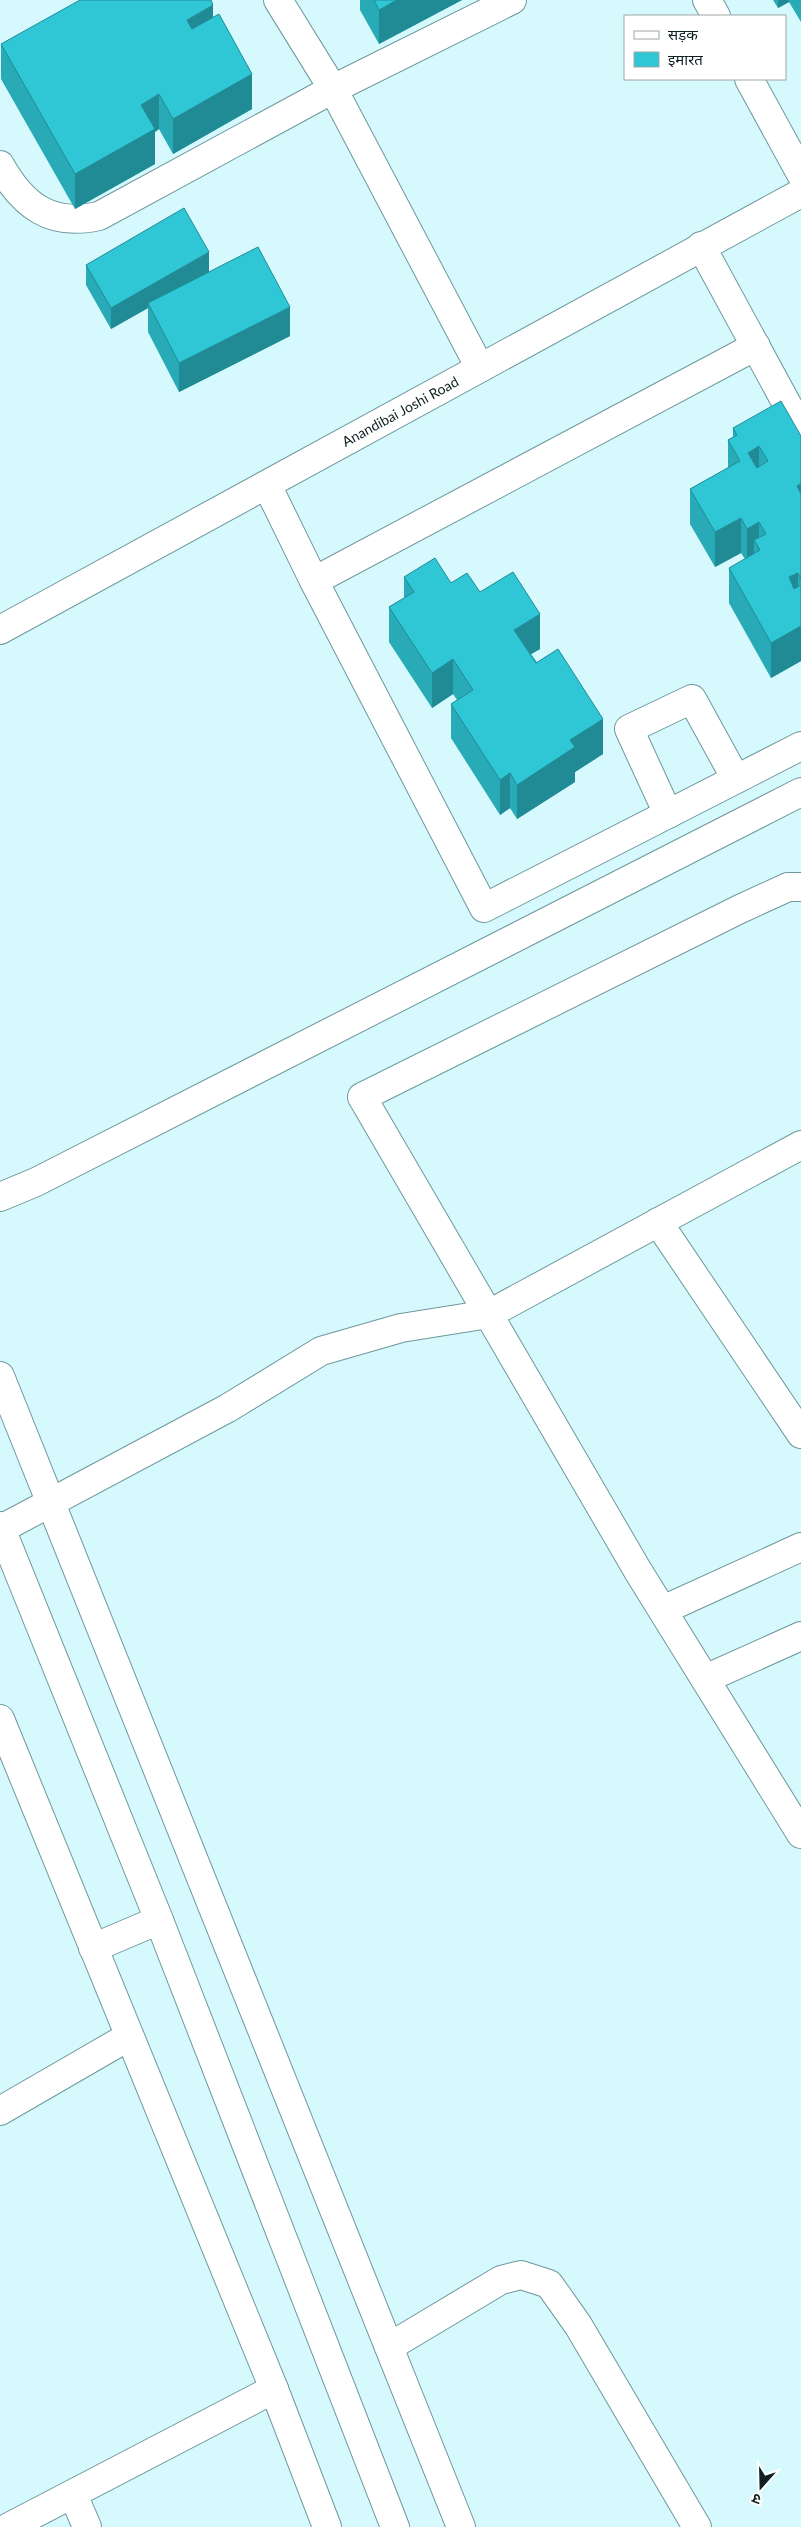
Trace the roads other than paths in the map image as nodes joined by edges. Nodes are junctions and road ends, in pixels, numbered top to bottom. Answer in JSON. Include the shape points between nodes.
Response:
{"nodes":[{"id":1,"x":278,"y":0,"type":"edge"},
{"id":2,"x":512,"y":0,"type":"edge"},
{"id":3,"x":707,"y":0,"type":"edge"},
{"id":4,"x":715,"y":15,"type":"edge"},
{"id":5,"x":750,"y":80,"type":"edge"},
{"id":6,"x":333,"y":89,"type":"junction"},
{"id":7,"x":0,"y":165,"type":"edge"},
{"id":8,"x":801,"y":174,"type":"edge"},
{"id":9,"x":801,"y":193,"type":"edge"},
{"id":10,"x":701,"y":246,"type":"junction"},
{"id":11,"x":756,"y":346,"type":"junction"},
{"id":12,"x":480,"y":368,"type":"junction"},
{"id":13,"x":801,"y":430,"type":"edge"},
{"id":14,"x":267,"y":485,"type":"junction"},
{"id":15,"x":314,"y":581,"type":"junction"},
{"id":16,"x":0,"y":630,"type":"edge"},
{"id":17,"x":801,"y":746,"type":"edge"},
{"id":18,"x":736,"y":779,"type":"junction"},
{"id":19,"x":801,"y":792,"type":"edge"},
{"id":20,"x":668,"y":814,"type":"junction"},
{"id":21,"x":801,"y":887,"type":"edge"},
{"id":22,"x":801,"y":1145,"type":"edge"},
{"id":23,"x":0,"y":1198,"type":"edge"},
{"id":24,"x":658,"y":1222,"type":"junction"},
{"id":25,"x":489,"y":1314,"type":"junction"},
{"id":26,"x":0,"y":1376,"type":"edge"},
{"id":27,"x":801,"y":1434,"type":"edge"},
{"id":28,"x":50,"y":1502,"type":"junction"},
{"id":29,"x":1,"y":1528,"type":"edge"},
{"id":30,"x":801,"y":1547,"type":"edge"},
{"id":31,"x":662,"y":1610,"type":"junction"},
{"id":32,"x":801,"y":1636,"type":"edge"},
{"id":33,"x":705,"y":1679,"type":"junction"},
{"id":34,"x":0,"y":1719,"type":"edge"},
{"id":35,"x":801,"y":1834,"type":"edge"},
{"id":36,"x":159,"y":1920,"type":"junction"},
{"id":37,"x":93,"y":1948,"type":"junction"},
{"id":38,"x":128,"y":2037,"type":"junction"},
{"id":39,"x":0,"y":2111,"type":"edge"},
{"id":40,"x":389,"y":2347,"type":"junction"},
{"id":41,"x":274,"y":2390,"type":"junction"},
{"id":42,"x":73,"y":2494,"type":"junction"},
{"id":43,"x":9,"y":2527,"type":"edge"},
{"id":44,"x":87,"y":2527,"type":"edge"},
{"id":45,"x":327,"y":2527,"type":"edge"},
{"id":46,"x":394,"y":2527,"type":"edge"},
{"id":47,"x":461,"y":2527,"type":"edge"},
{"id":48,"x":697,"y":2527,"type":"edge"}],
"edges":[{"from":1,"to":6,"type":"street"},
{"from":2,"to":6,"type":"street"},
{"from":3,"to":4,"type":"street"},
{"from":5,"to":8,"type":"street"},
{"from":6,"to":7,"type":"street","via":[[99,216],[78,220],[38,210],[14,188]]},
{"from":6,"to":12,"type":"street"},
{"from":9,"to":10,"type":"street","name":"Anandibai Joshi Road"},
{"from":10,"to":11,"type":"street"},
{"from":10,"to":12,"type":"street","name":"Anandibai Joshi Road"},
{"from":11,"to":13,"type":"street"},
{"from":11,"to":15,"type":"street"},
{"from":12,"to":14,"type":"street","name":"Anandibai Joshi Road"},
{"from":14,"to":15,"type":"street"},
{"from":14,"to":16,"type":"street","name":"Anandibai Joshi Road"},
{"from":15,"to":20,"type":"street","via":[[484,908]]},
{"from":17,"to":18,"type":"street"},
{"from":18,"to":20,"type":"street"},
{"from":18,"to":20,"type":"street","via":[[692,699],[629,730]]},
{"from":19,"to":23,"type":"street"},
{"from":21,"to":25,"type":"street","via":[[788,887],[740,909],[362,1097]]},
{"from":22,"to":24,"type":"street"},
{"from":24,"to":25,"type":"street"},
{"from":24,"to":27,"type":"street"},
{"from":25,"to":28,"type":"street","via":[[401,1328],[321,1351],[228,1408]]},
{"from":25,"to":31,"type":"street"},
{"from":26,"to":28,"type":"street"},
{"from":28,"to":29,"type":"street"},
{"from":28,"to":40,"type":"street"},
{"from":29,"to":36,"type":"street"},
{"from":30,"to":31,"type":"street"},
{"from":31,"to":33,"type":"street"},
{"from":32,"to":33,"type":"street"},
{"from":33,"to":35,"type":"street"},
{"from":34,"to":37,"type":"street"},
{"from":36,"to":37,"type":"street"},
{"from":36,"to":46,"type":"street"},
{"from":37,"to":38,"type":"street"},
{"from":38,"to":39,"type":"street"},
{"from":38,"to":41,"type":"street"},
{"from":40,"to":47,"type":"street"},
{"from":40,"to":48,"type":"street","via":[[501,2280],[522,2275],[549,2284],[578,2325]]},
{"from":41,"to":42,"type":"street"},
{"from":41,"to":45,"type":"street"},
{"from":42,"to":43,"type":"street"},
{"from":42,"to":44,"type":"street"}]}
